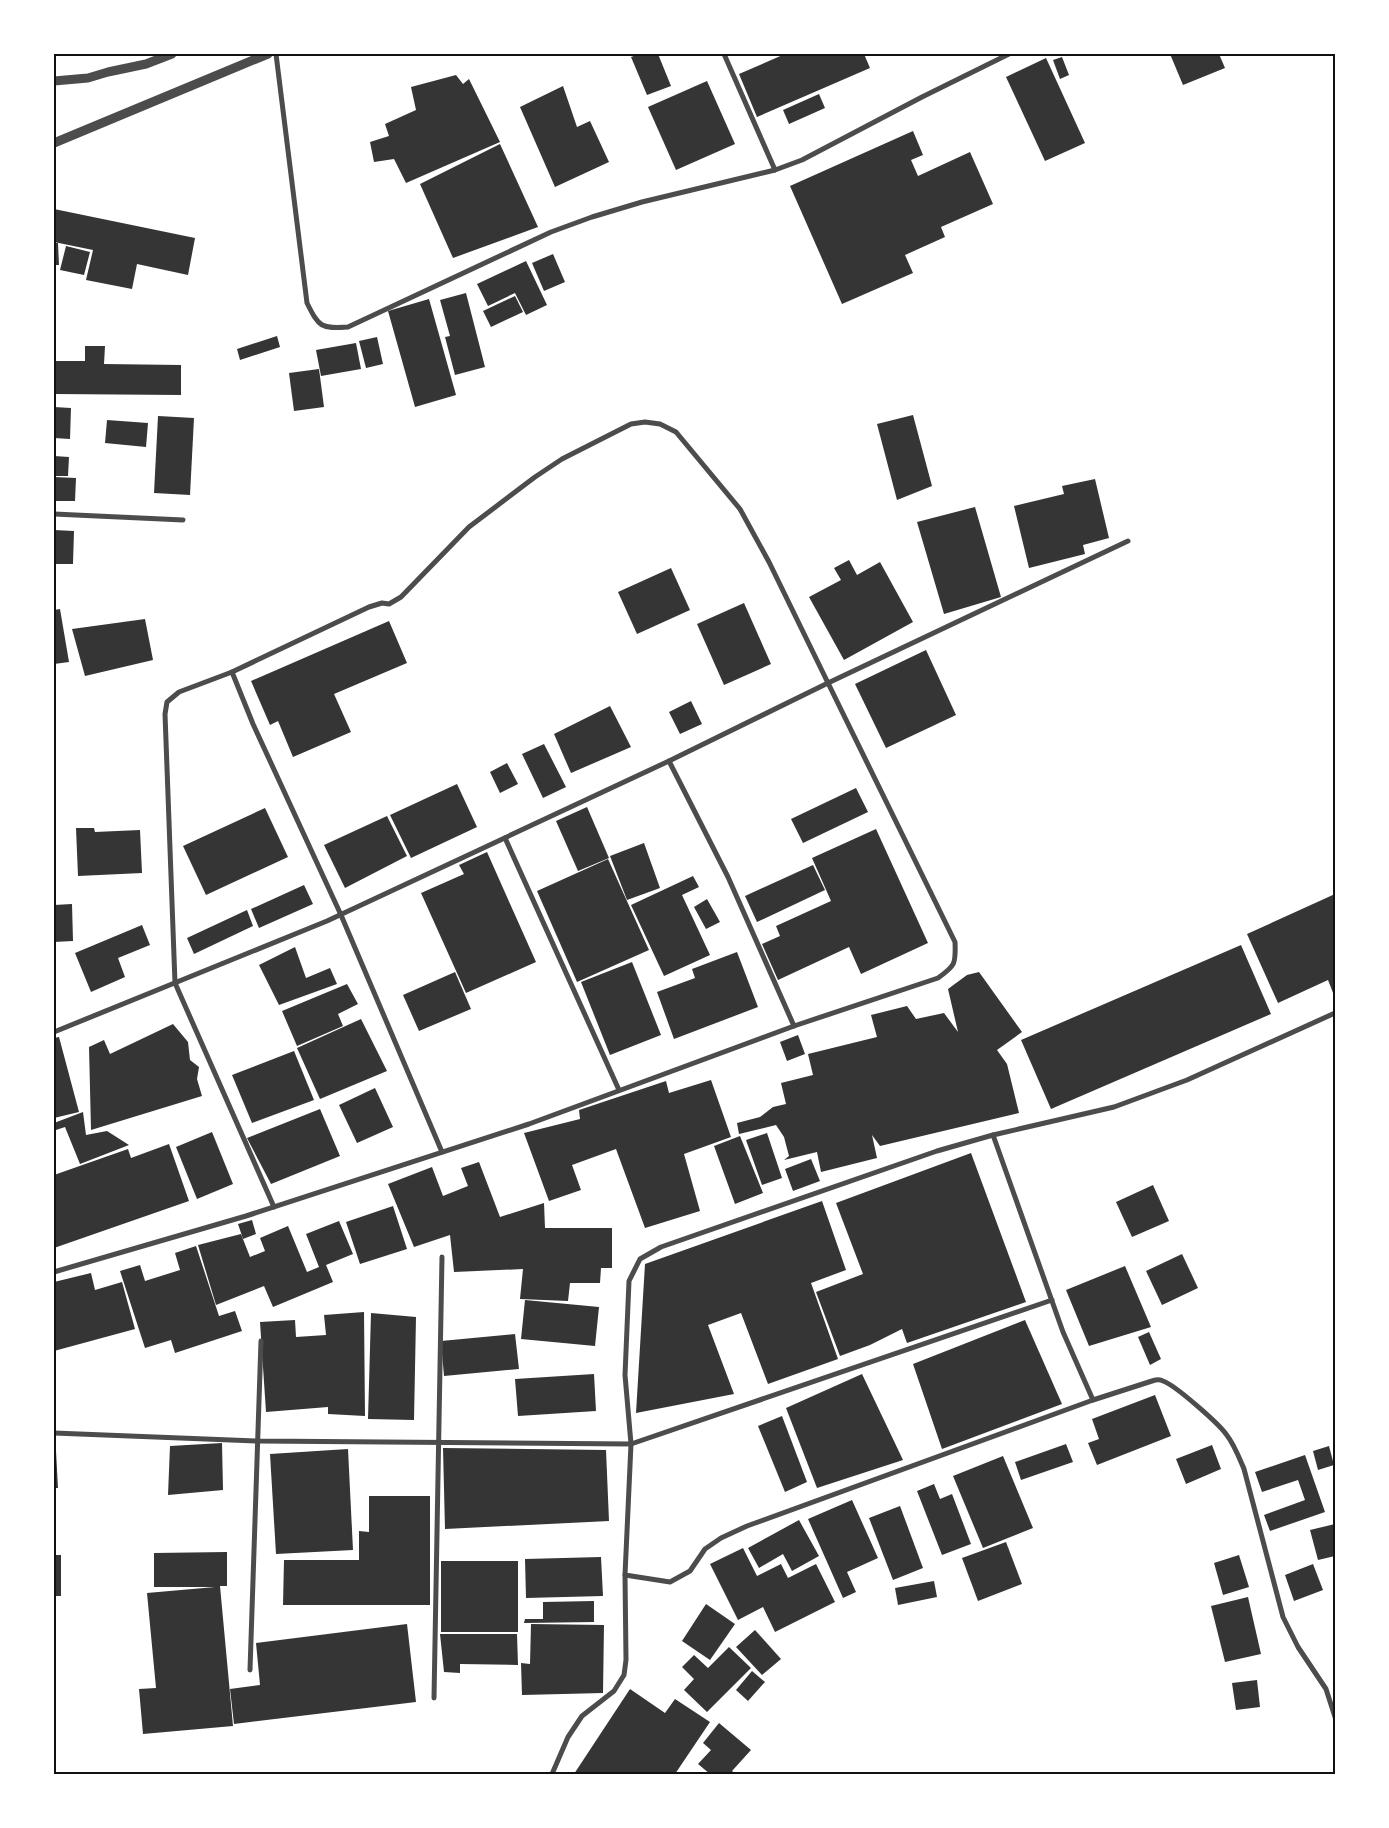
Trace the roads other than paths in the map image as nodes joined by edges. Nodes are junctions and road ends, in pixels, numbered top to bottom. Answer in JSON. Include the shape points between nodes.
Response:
{"nodes":[{"id":1,"x":172,"y":54,"type":"edge"},
{"id":2,"x":268,"y":54,"type":"edge"},
{"id":3,"x":276,"y":54,"type":"edge"},
{"id":4,"x":724,"y":54,"type":"edge"},
{"id":5,"x":1009,"y":54,"type":"edge"},
{"id":6,"x":54,"y":80,"type":"edge"},
{"id":7,"x":54,"y":143,"type":"edge"},
{"id":8,"x":775,"y":170,"type":"junction"},
{"id":9,"x":54,"y":514,"type":"edge"},
{"id":10,"x":183,"y":520,"type":"dead end"},
{"id":11,"x":1128,"y":541,"type":"dead end"},
{"id":12,"x":232,"y":672,"type":"junction"},
{"id":13,"x":828,"y":684,"type":"junction"},
{"id":14,"x":669,"y":760,"type":"junction"},
{"id":15,"x":505,"y":838,"type":"junction"},
{"id":16,"x":341,"y":915,"type":"junction"},
{"id":17,"x":175,"y":983,"type":"junction"},
{"id":18,"x":1335,"y":1013,"type":"edge"},
{"id":19,"x":794,"y":1026,"type":"junction"},
{"id":20,"x":54,"y":1032,"type":"edge"},
{"id":21,"x":619,"y":1090,"type":"junction"},
{"id":22,"x":993,"y":1135,"type":"junction"},
{"id":23,"x":442,"y":1152,"type":"junction"},
{"id":24,"x":274,"y":1207,"type":"junction"},
{"id":25,"x":442,"y":1257,"type":"dead end"},
{"id":26,"x":54,"y":1272,"type":"edge"},
{"id":27,"x":1052,"y":1300,"type":"junction"},
{"id":28,"x":261,"y":1340,"type":"dead end"},
{"id":29,"x":1093,"y":1400,"type":"junction"},
{"id":30,"x":54,"y":1433,"type":"edge"},
{"id":31,"x":259,"y":1441,"type":"junction"},
{"id":32,"x":440,"y":1442,"type":"junction"},
{"id":33,"x":631,"y":1444,"type":"junction"},
{"id":34,"x":625,"y":1575,"type":"junction"},
{"id":35,"x":250,"y":1670,"type":"dead end"},
{"id":36,"x":434,"y":1698,"type":"dead end"},
{"id":37,"x":1335,"y":1717,"type":"edge"},
{"id":38,"x":552,"y":1774,"type":"edge"}],
"edges":[{"from":1,"to":6,"type":"street","via":[[88,78]]},
{"from":2,"to":7,"type":"street"},
{"from":3,"to":8,"type":"street","via":[[308,302],[316,320],[328,328],[348,327],[551,232],[592,217]]},
{"from":4,"to":8,"type":"street"},
{"from":5,"to":8,"type":"street","via":[[802,160]]},
{"from":9,"to":10,"type":"street"},
{"from":11,"to":13,"type":"street"},
{"from":12,"to":13,"type":"street","via":[[369,607],[389,604],[401,597],[469,527],[535,477],[562,459],[631,424],[645,422],[660,424],[676,432],[740,509]]},
{"from":12,"to":16,"type":"street"},
{"from":12,"to":17,"type":"street","via":[[179,692],[167,702]]},
{"from":13,"to":14,"type":"street"},
{"from":13,"to":19,"type":"street","via":[[955,942],[955,957],[951,968],[938,978]]},
{"from":14,"to":15,"type":"street"},
{"from":14,"to":19,"type":"street","via":[[728,877]]},
{"from":15,"to":16,"type":"street"},
{"from":15,"to":21,"type":"street"},
{"from":16,"to":17,"type":"street"},
{"from":16,"to":23,"type":"street"},
{"from":17,"to":20,"type":"street"},
{"from":17,"to":24,"type":"street"},
{"from":18,"to":22,"type":"street","via":[[1187,1080],[1114,1107]]},
{"from":19,"to":21,"type":"street"},
{"from":21,"to":23,"type":"street"},
{"from":22,"to":27,"type":"street"},
{"from":22,"to":33,"type":"street","via":[[661,1247],[640,1259],[629,1281],[625,1375]]},
{"from":23,"to":24,"type":"street"},
{"from":24,"to":26,"type":"street"},
{"from":25,"to":32,"type":"street"},
{"from":27,"to":29,"type":"street"},
{"from":27,"to":33,"type":"street"},
{"from":28,"to":31,"type":"street"},
{"from":29,"to":34,"type":"street","via":[[747,1526],[705,1549],[690,1571],[670,1582]]},
{"from":29,"to":37,"type":"street","via":[[1162,1380],[1226,1433],[1244,1469],[1283,1617],[1326,1689]]},
{"from":30,"to":31,"type":"street"},
{"from":31,"to":32,"type":"street"},
{"from":31,"to":35,"type":"street"},
{"from":32,"to":33,"type":"street"},
{"from":32,"to":36,"type":"street"},
{"from":33,"to":34,"type":"street"},
{"from":34,"to":38,"type":"street","via":[[624,1676],[614,1691],[582,1716],[568,1737]]}]}
